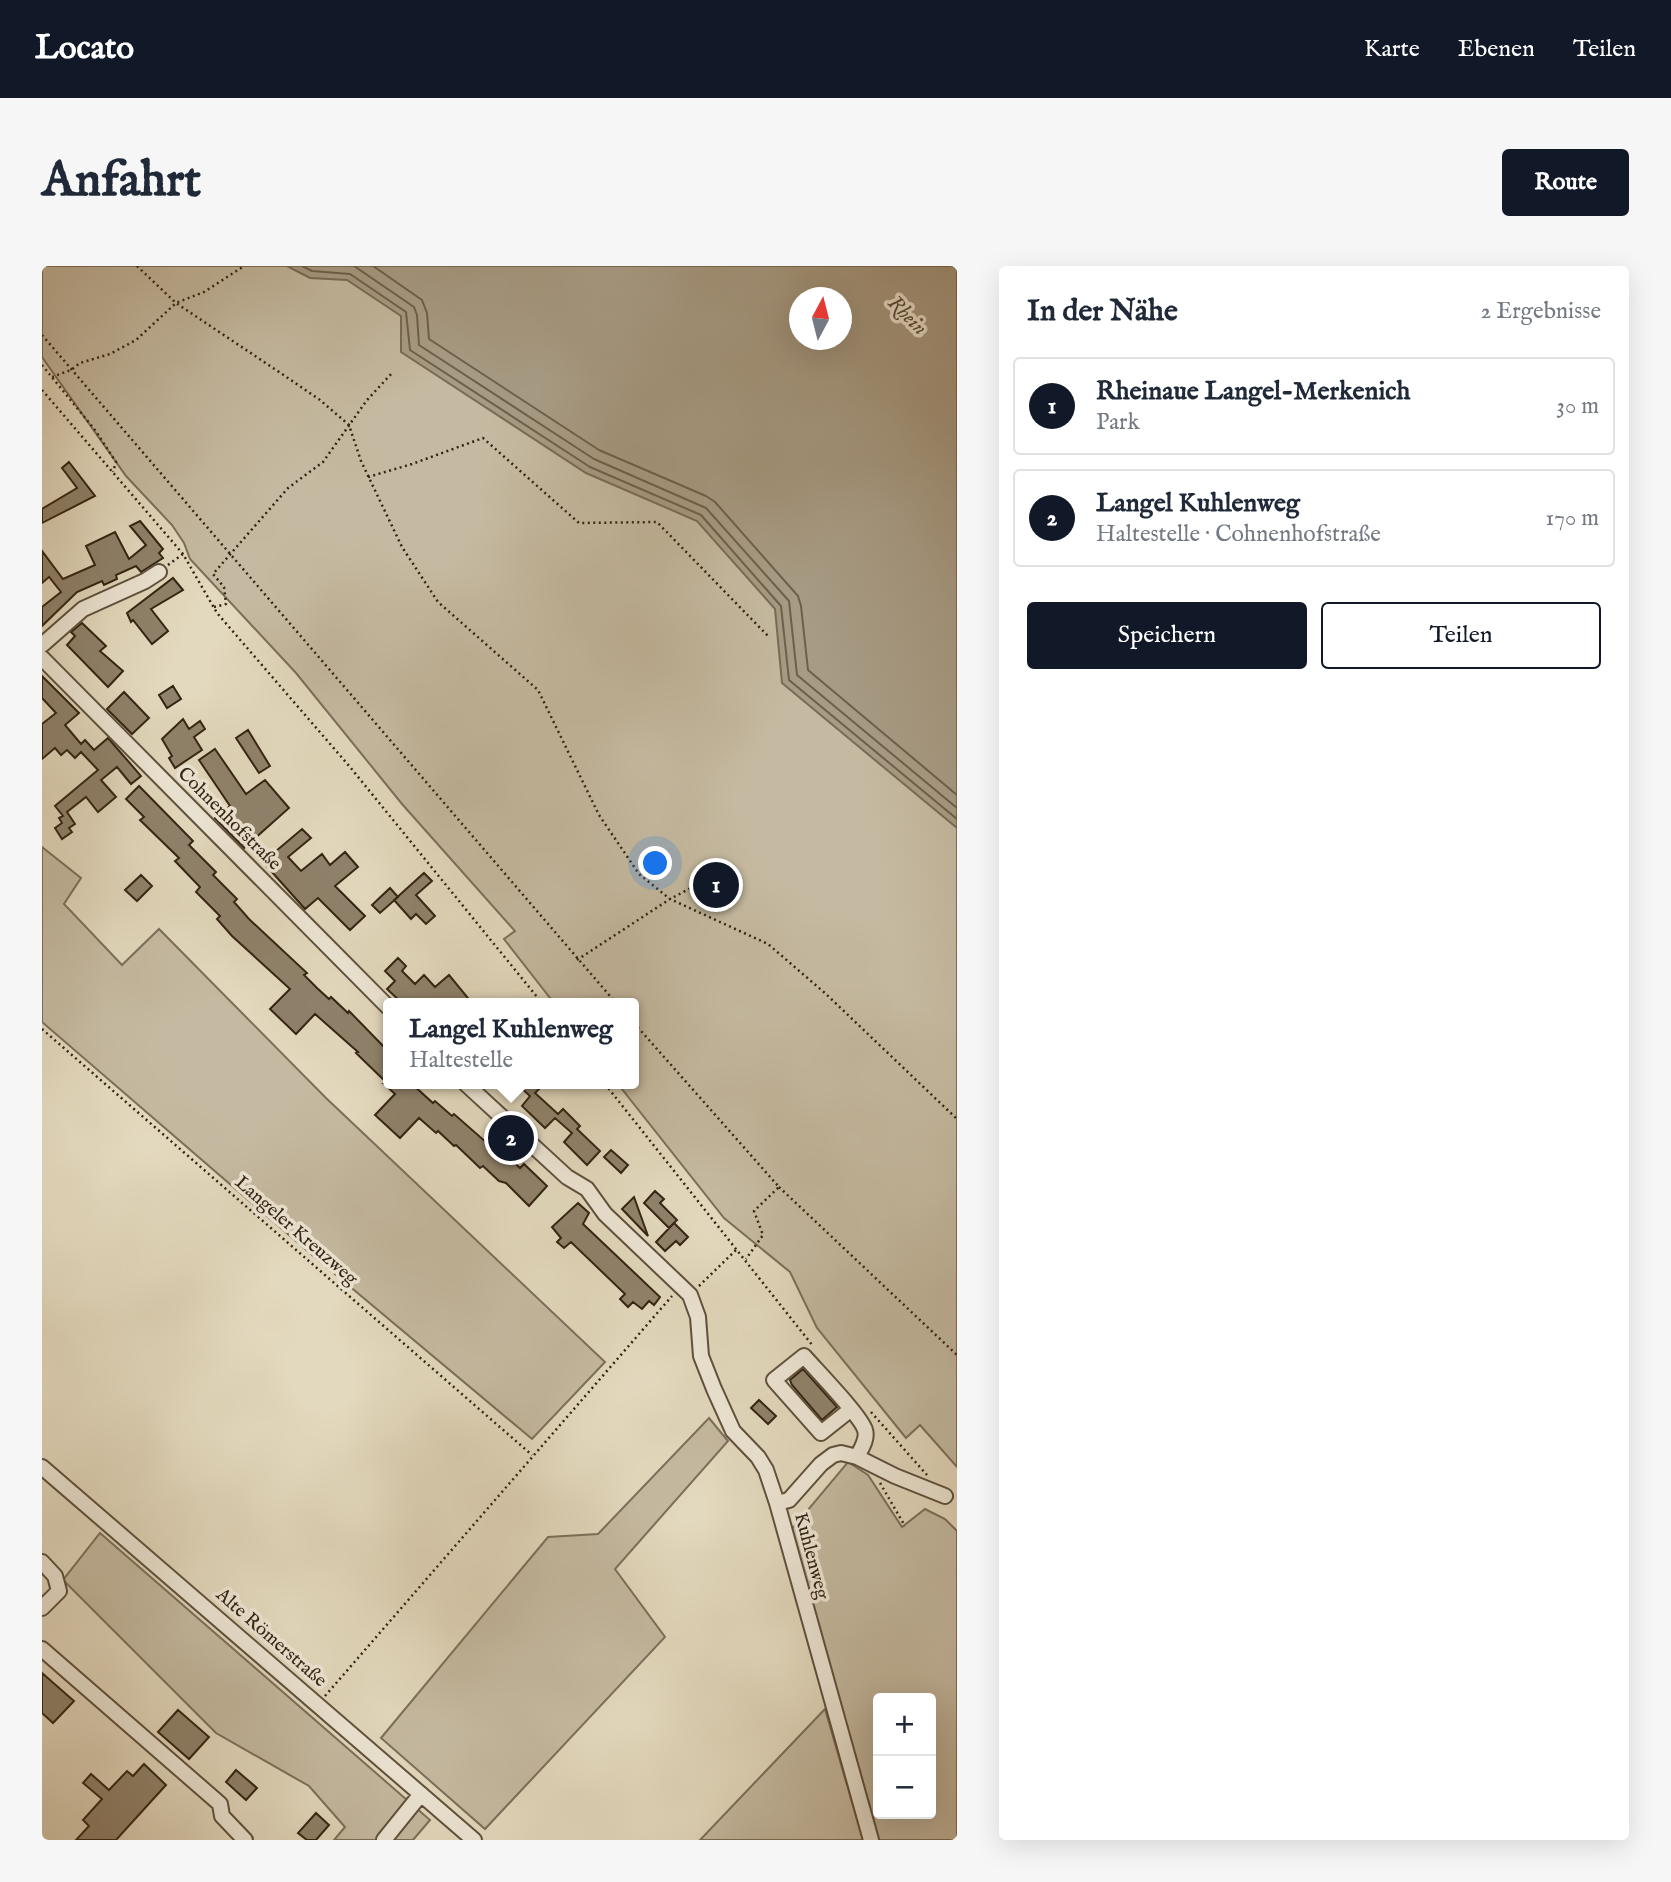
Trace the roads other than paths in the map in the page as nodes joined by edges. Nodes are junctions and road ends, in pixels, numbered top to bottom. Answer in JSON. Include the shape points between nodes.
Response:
{"nodes":[{"id":1,"x":159,"y":572,"type":"road end"},
{"id":2,"x":42,"y":645,"type":"edge"},
{"id":3,"x":42,"y":658,"type":"edge"},
{"id":4,"x":383,"y":1002,"type":"edge"},
{"id":5,"x":471,"y":1089,"type":"edge"},
{"id":6,"x":857,"y":1407,"type":"junction"},
{"id":7,"x":857,"y":1457,"type":"junction"},
{"id":8,"x":42,"y":1467,"type":"edge"},
{"id":9,"x":945,"y":1496,"type":"dead end"},
{"id":10,"x":777,"y":1503,"type":"junction"},
{"id":11,"x":42,"y":1562,"type":"edge"},
{"id":12,"x":42,"y":1608,"type":"edge"},
{"id":13,"x":42,"y":1649,"type":"edge"},
{"id":14,"x":421,"y":1794,"type":"junction"},
{"id":15,"x":245,"y":1840,"type":"edge"},
{"id":16,"x":384,"y":1840,"type":"edge"},
{"id":17,"x":474,"y":1840,"type":"edge"},
{"id":18,"x":871,"y":1840,"type":"edge"}],
"edges":[{"from":1,"to":2,"type":"street","via":[[83,609]]},
{"from":3,"to":4,"type":"street","name":"Cohnenhofstraße"},
{"from":5,"to":10,"type":"street","name":"Kuhlenweg","via":[[567,1177],[587,1189],[605,1214],[685,1291],[698,1317],[701,1356],[714,1389],[733,1431],[766,1470]]},
{"from":6,"to":6,"type":"street","via":[[821,1433],[774,1380],[804,1356]]},
{"from":6,"to":7,"type":"street","via":[[866,1436]]},
{"from":7,"to":9,"type":"street"},
{"from":7,"to":10,"type":"street","via":[[833,1455],[789,1500]]},
{"from":8,"to":14,"type":"street","name":"Alte Römerstraße"},
{"from":10,"to":18,"type":"street","name":"Kuhlenweg"},
{"from":11,"to":12,"type":"street","via":[[55,1576],[59,1591]]},
{"from":13,"to":15,"type":"street","via":[[220,1804],[222,1816]]},
{"from":14,"to":16,"type":"street"},
{"from":14,"to":17,"type":"street","name":"Alte Römerstraße"}]}
